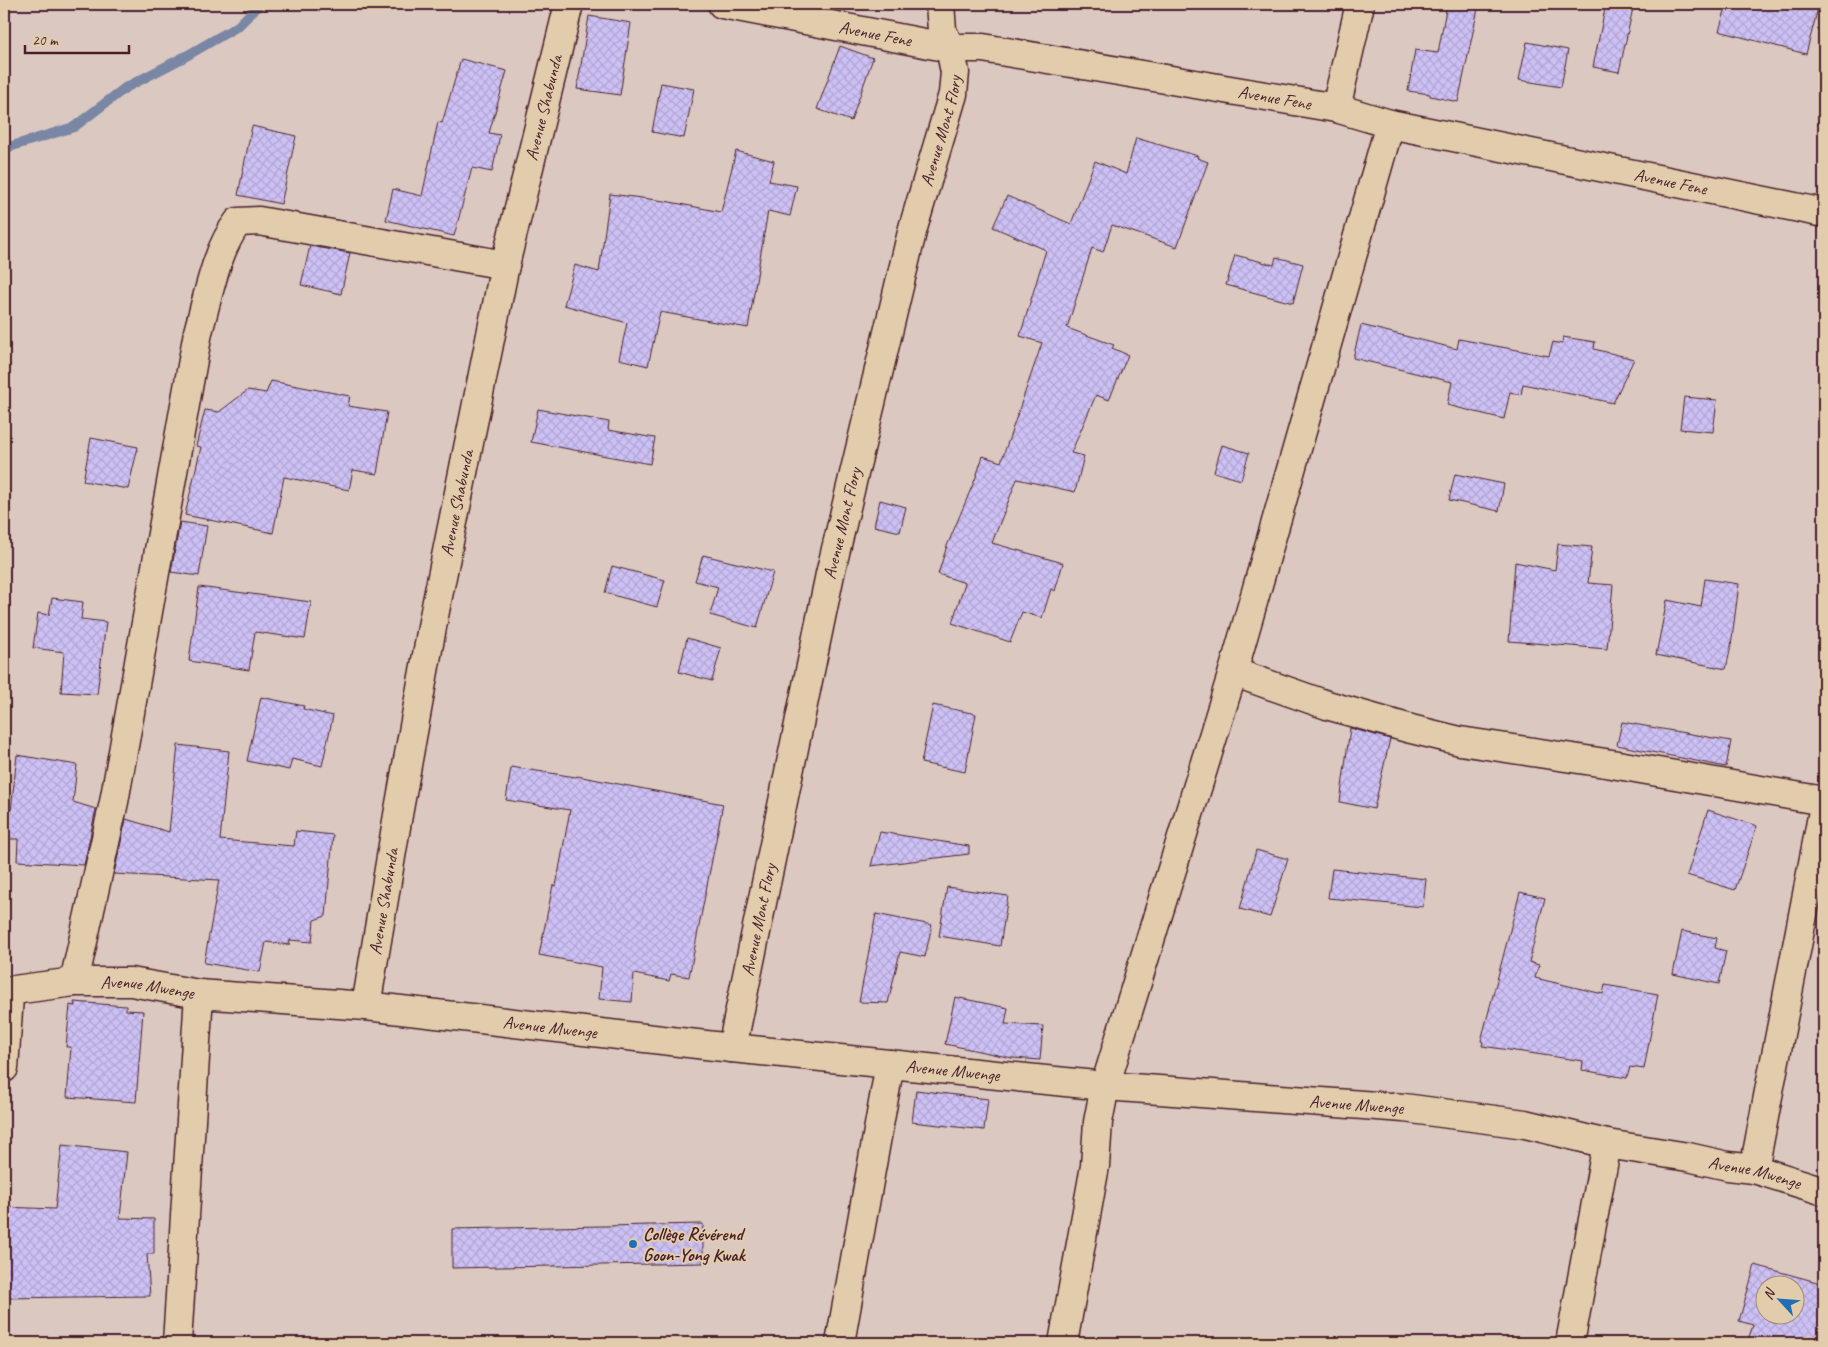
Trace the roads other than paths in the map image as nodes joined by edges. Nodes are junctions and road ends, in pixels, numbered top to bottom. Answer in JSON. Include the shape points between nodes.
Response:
{"nodes":[{"id":1,"x":569,"y":4,"type":"edge"},
{"id":2,"x":722,"y":4,"type":"edge"},
{"id":3,"x":940,"y":4,"type":"edge"},
{"id":4,"x":1360,"y":4,"type":"edge"},
{"id":5,"x":950,"y":48,"type":"junction"},
{"id":6,"x":1336,"y":108,"type":"junction"},
{"id":7,"x":1390,"y":124,"type":"junction"},
{"id":8,"x":1824,"y":213,"type":"edge"},
{"id":9,"x":505,"y":265,"type":"junction"},
{"id":10,"x":1234,"y":672,"type":"junction"},
{"id":11,"x":1824,"y":801,"type":"edge"},
{"id":12,"x":1824,"y":806,"type":"edge"},
{"id":13,"x":74,"y":982,"type":"junction"},
{"id":14,"x":199,"y":994,"type":"junction"},
{"id":15,"x":366,"y":1006,"type":"junction"},
{"id":16,"x":732,"y":1048,"type":"junction"},
{"id":17,"x":890,"y":1064,"type":"junction"},
{"id":18,"x":4,"y":1068,"type":"edge"},
{"id":19,"x":1104,"y":1086,"type":"junction"},
{"id":20,"x":1607,"y":1144,"type":"junction"},
{"id":21,"x":1754,"y":1169,"type":"junction"},
{"id":22,"x":1824,"y":1191,"type":"edge"},
{"id":23,"x":177,"y":1343,"type":"edge"},
{"id":24,"x":840,"y":1343,"type":"edge"},
{"id":25,"x":1063,"y":1343,"type":"edge"},
{"id":26,"x":1570,"y":1343,"type":"edge"}],
"edges":[{"from":1,"to":9,"type":"street","name":"Avenue Shabunda"},
{"from":2,"to":5,"type":"street","name":"Avenue Fene"},
{"from":3,"to":5,"type":"street","name":"Avenue Mont Flory","via":[[942,30]]},
{"from":4,"to":6,"type":"street"},
{"from":5,"to":6,"type":"street","name":"Avenue Fene","via":[[983,48]]},
{"from":5,"to":16,"type":"street","name":"Avenue Mont Flory","via":[[955,72],[953,94],[913,228],[830,574]]},
{"from":6,"to":7,"type":"street","name":"Avenue Fene"},
{"from":7,"to":8,"type":"street","name":"Avenue Fene"},
{"from":7,"to":10,"type":"street"},
{"from":9,"to":13,"type":"street","via":[[259,221],[238,222],[230,232],[198,332],[114,802]]},
{"from":9,"to":15,"type":"street","name":"Avenue Shabunda","via":[[434,616]]},
{"from":10,"to":11,"type":"street","via":[[1327,705],[1460,741]]},
{"from":10,"to":19,"type":"street"},
{"from":12,"to":21,"type":"street"},
{"from":13,"to":14,"type":"street","name":"Avenue Mwenge","via":[[131,982]]},
{"from":13,"to":18,"type":"street","name":"Avenue Mwenge","via":[[14,990],[9,998]]},
{"from":14,"to":15,"type":"street","name":"Avenue Mwenge"},
{"from":14,"to":23,"type":"street"},
{"from":15,"to":16,"type":"street","name":"Avenue Mwenge"},
{"from":16,"to":17,"type":"street","name":"Avenue Mwenge"},
{"from":17,"to":19,"type":"street","name":"Avenue Mwenge"},
{"from":17,"to":24,"type":"street"},
{"from":19,"to":20,"type":"street","name":"Avenue Mwenge","via":[[1404,1108],[1525,1124]]},
{"from":19,"to":25,"type":"street","via":[[1095,1166]]},
{"from":20,"to":21,"type":"street","name":"Avenue Mwenge"},
{"from":20,"to":26,"type":"street"},
{"from":21,"to":22,"type":"street","name":"Avenue Mwenge"}]}
